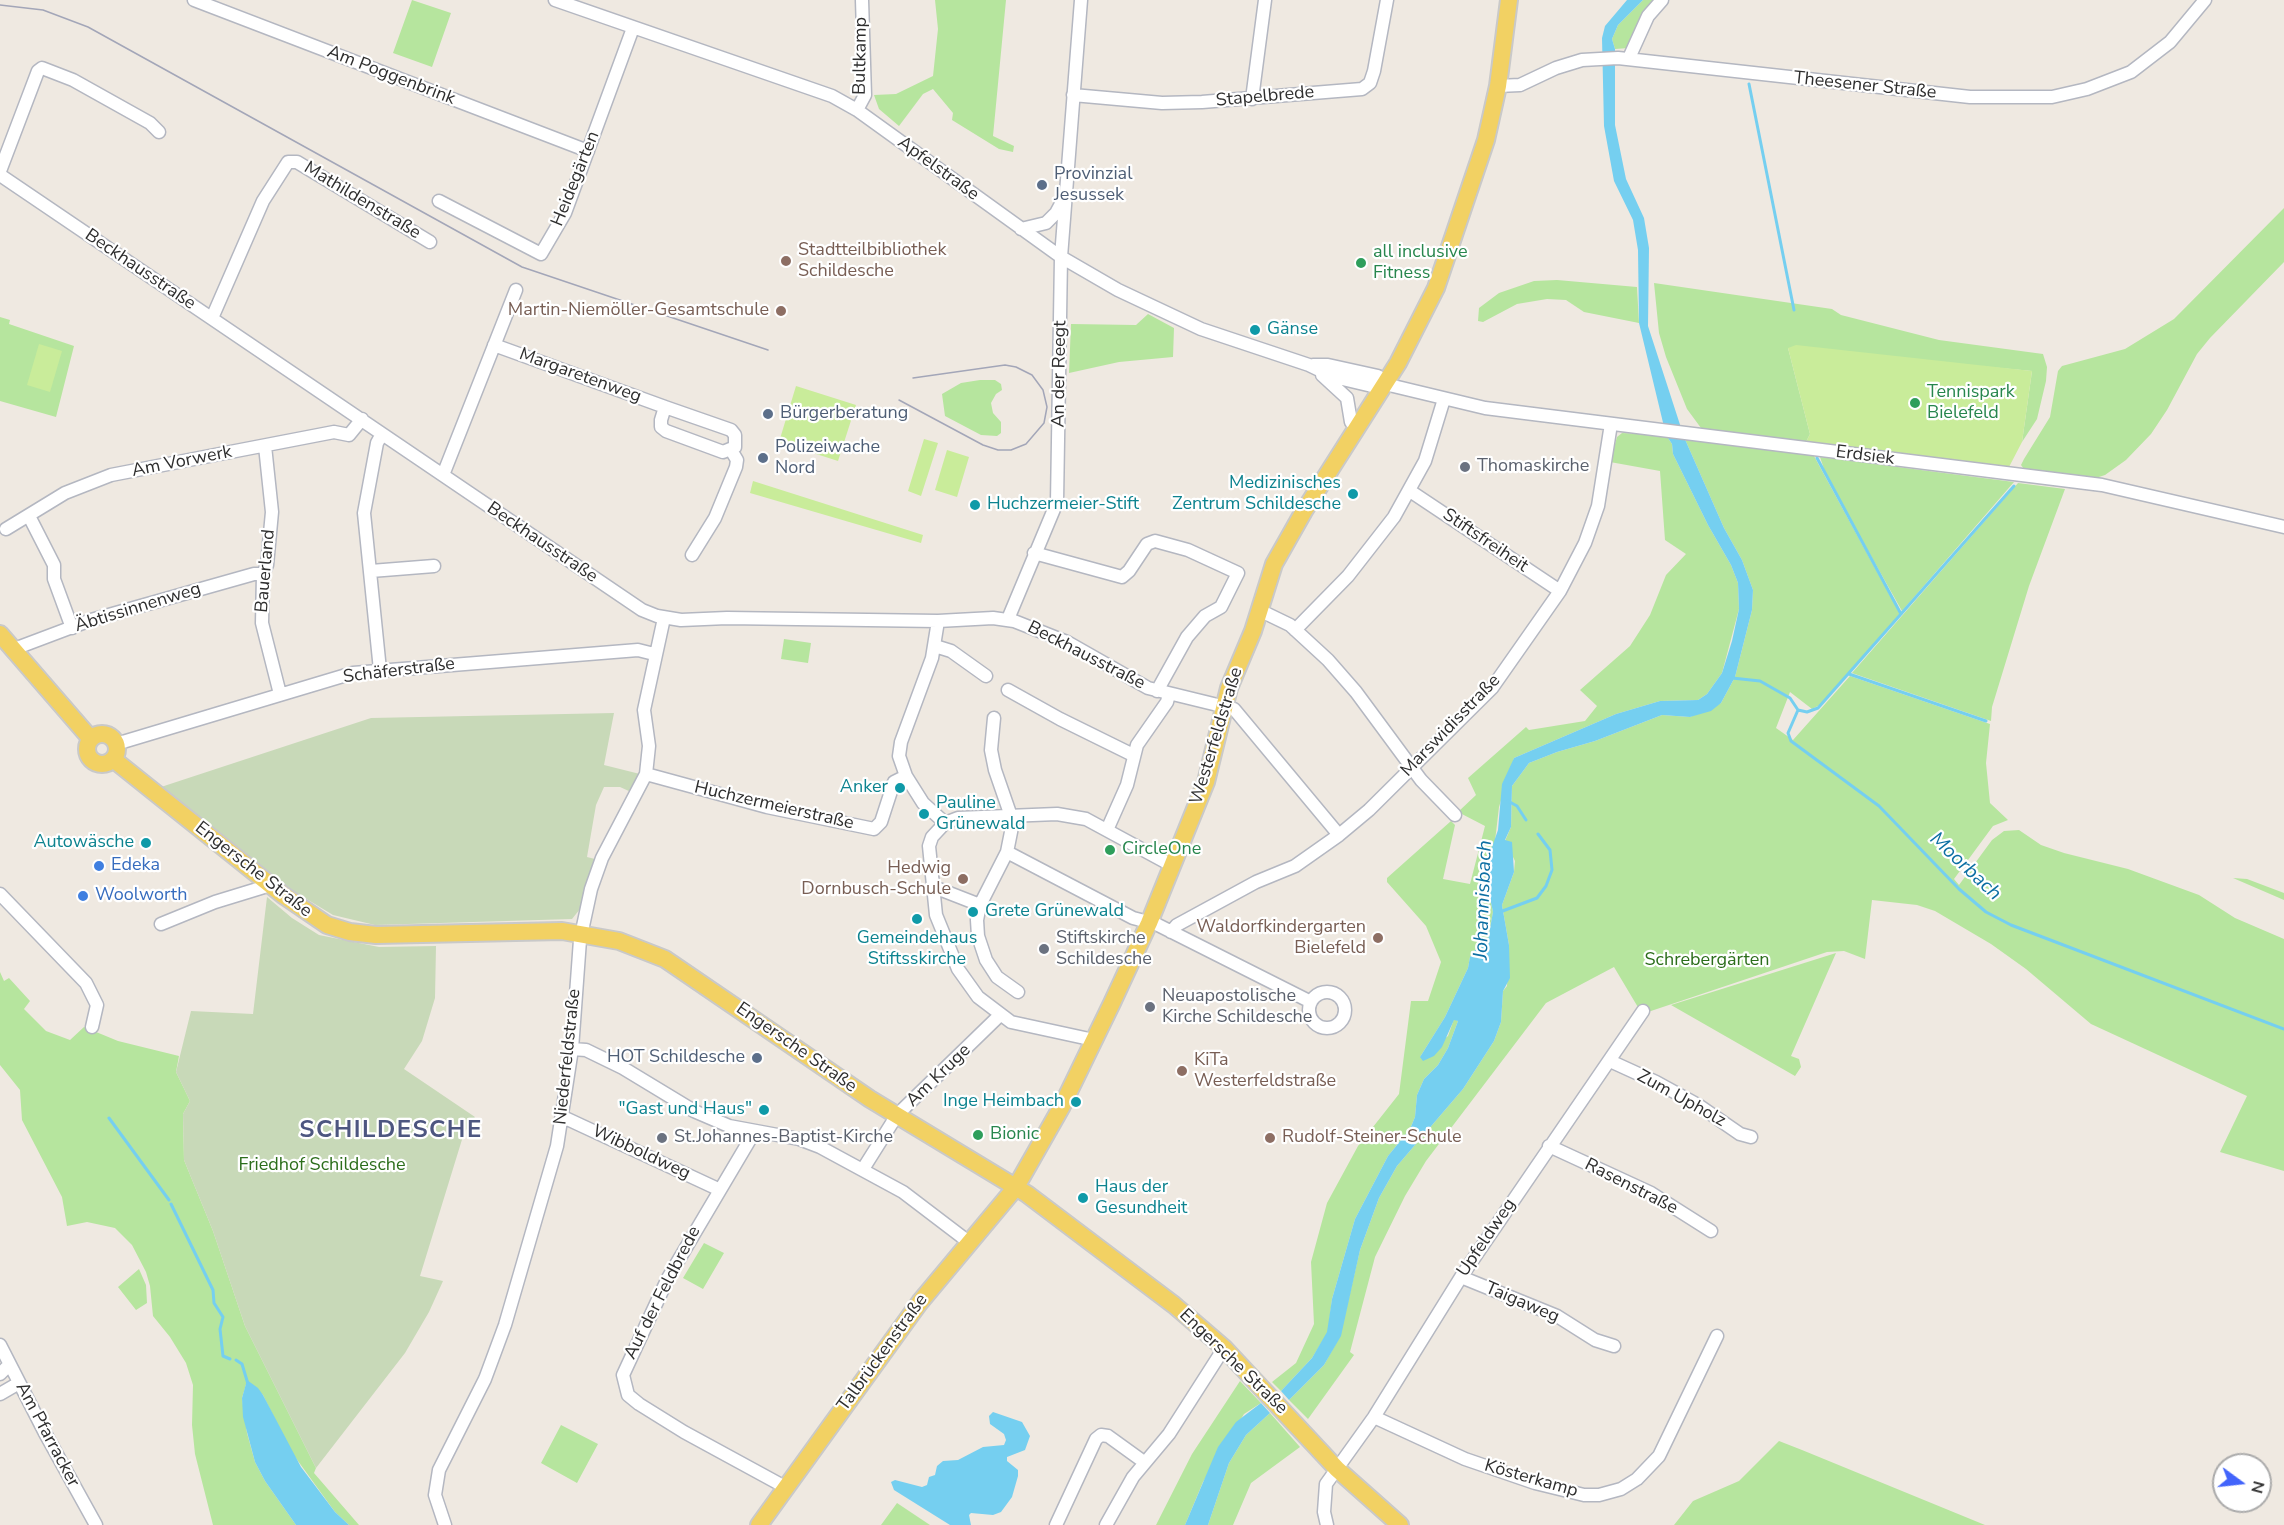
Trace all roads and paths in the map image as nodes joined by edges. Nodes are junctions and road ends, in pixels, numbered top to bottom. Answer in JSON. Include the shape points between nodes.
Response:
{"nodes":[{"id":1,"x":194,"y":0,"type":"edge"},
{"id":2,"x":555,"y":0,"type":"edge"},
{"id":3,"x":861,"y":0,"type":"edge"},
{"id":4,"x":1081,"y":0,"type":"edge"},
{"id":5,"x":1265,"y":0,"type":"edge"},
{"id":6,"x":1387,"y":0,"type":"edge"},
{"id":7,"x":1509,"y":0,"type":"edge"},
{"id":8,"x":1662,"y":0,"type":"edge"},
{"id":9,"x":2205,"y":0,"type":"edge"},
{"id":10,"x":633,"y":28,"type":"junction"},
{"id":11,"x":1629,"y":58,"type":"junction"},
{"id":12,"x":1498,"y":86,"type":"junction"},
{"id":13,"x":1073,"y":95,"type":"junction"},
{"id":14,"x":1252,"y":99,"type":"junction"},
{"id":15,"x":857,"y":110,"type":"junction"},
{"id":16,"x":159,"y":132,"type":"dead end"},
{"id":17,"x":588,"y":152,"type":"junction"},
{"id":18,"x":0,"y":173,"type":"edge"},
{"id":19,"x":1066,"y":190,"type":"junction"},
{"id":20,"x":439,"y":201,"type":"dead end"},
{"id":21,"x":1021,"y":229,"type":"junction"},
{"id":22,"x":430,"y":242,"type":"dead end"},
{"id":23,"x":1061,"y":257,"type":"junction"},
{"id":24,"x":516,"y":290,"type":"dead end"},
{"id":25,"x":212,"y":318,"type":"junction"},
{"id":26,"x":494,"y":345,"type":"junction"},
{"id":27,"x":1309,"y":365,"type":"junction"},
{"id":28,"x":1378,"y":382,"type":"junction"},
{"id":29,"x":1444,"y":399,"type":"junction"},
{"id":30,"x":665,"y":407,"type":"junction"},
{"id":31,"x":362,"y":420,"type":"junction"},
{"id":32,"x":1351,"y":422,"type":"junction"},
{"id":33,"x":1611,"y":424,"type":"junction"},
{"id":34,"x":382,"y":434,"type":"junction"},
{"id":35,"x":265,"y":446,"type":"junction"},
{"id":36,"x":731,"y":450,"type":"junction"},
{"id":37,"x":443,"y":475,"type":"junction"},
{"id":38,"x":1410,"y":491,"type":"junction"},
{"id":39,"x":1304,"y":511,"type":"junction"},
{"id":40,"x":29,"y":516,"type":"junction"},
{"id":41,"x":2284,"y":526,"type":"edge"},
{"id":42,"x":6,"y":529,"type":"dead end"},
{"id":43,"x":1034,"y":553,"type":"junction"},
{"id":44,"x":692,"y":555,"type":"dead end"},
{"id":45,"x":435,"y":566,"type":"dead end"},
{"id":46,"x":371,"y":571,"type":"junction"},
{"id":47,"x":263,"y":574,"type":"junction"},
{"id":48,"x":1560,"y":591,"type":"junction"},
{"id":49,"x":1259,"y":610,"type":"junction"},
{"id":50,"x":664,"y":618,"type":"junction"},
{"id":51,"x":1008,"y":619,"type":"junction"},
{"id":52,"x":938,"y":621,"type":"junction"},
{"id":53,"x":72,"y":628,"type":"junction"},
{"id":54,"x":1295,"y":630,"type":"junction"},
{"id":55,"x":0,"y":634,"type":"edge"},
{"id":56,"x":935,"y":646,"type":"junction"},
{"id":57,"x":14,"y":649,"type":"junction"},
{"id":58,"x":654,"y":654,"type":"junction"},
{"id":59,"x":380,"y":670,"type":"junction"},
{"id":60,"x":986,"y":676,"type":"dead end"},
{"id":61,"x":1008,"y":690,"type":"dead end"},
{"id":62,"x":1163,"y":693,"type":"junction"},
{"id":63,"x":280,"y":694,"type":"junction"},
{"id":64,"x":1225,"y":706,"type":"junction"},
{"id":65,"x":994,"y":718,"type":"dead end"},
{"id":66,"x":90,"y":738,"type":"junction"},
{"id":67,"x":114,"y":751,"type":"junction"},
{"id":68,"x":1133,"y":755,"type":"junction"},
{"id":69,"x":1411,"y":767,"type":"junction"},
{"id":70,"x":646,"y":774,"type":"junction"},
{"id":71,"x":906,"y":776,"type":"junction"},
{"id":72,"x":1012,"y":814,"type":"junction"},
{"id":73,"x":1455,"y":815,"type":"dead end"},
{"id":74,"x":945,"y":823,"type":"junction"},
{"id":75,"x":1107,"y":830,"type":"junction"},
{"id":76,"x":1339,"y":835,"type":"junction"},
{"id":77,"x":1007,"y":852,"type":"junction"},
{"id":78,"x":1171,"y":866,"type":"junction"},
{"id":79,"x":268,"y":882,"type":"junction"},
{"id":80,"x":932,"y":890,"type":"junction"},
{"id":81,"x":0,"y":894,"type":"edge"},
{"id":82,"x":980,"y":905,"type":"junction"},
{"id":83,"x":1149,"y":923,"type":"junction"},
{"id":84,"x":160,"y":924,"type":"dead end"},
{"id":85,"x":1171,"y":932,"type":"junction"},
{"id":86,"x":581,"y":934,"type":"junction"},
{"id":87,"x":1018,"y":992,"type":"dead end"},
{"id":88,"x":1311,"y":1002,"type":"dead end"},
{"id":89,"x":1643,"y":1011,"type":"dead end"},
{"id":90,"x":999,"y":1016,"type":"junction"},
{"id":91,"x":92,"y":1027,"type":"dead end"},
{"id":92,"x":1094,"y":1040,"type":"junction"},
{"id":93,"x":572,"y":1049,"type":"junction"},
{"id":94,"x":1610,"y":1061,"type":"junction"},
{"id":95,"x":897,"y":1115,"type":"junction"},
{"id":96,"x":563,"y":1117,"type":"junction"},
{"id":97,"x":755,"y":1131,"type":"junction"},
{"id":98,"x":1751,"y":1137,"type":"dead end"},
{"id":99,"x":1549,"y":1146,"type":"junction"},
{"id":100,"x":862,"y":1169,"type":"junction"},
{"id":101,"x":1016,"y":1187,"type":"junction"},
{"id":102,"x":718,"y":1189,"type":"junction"},
{"id":103,"x":1711,"y":1231,"type":"dead end"},
{"id":104,"x":970,"y":1243,"type":"junction"},
{"id":105,"x":1461,"y":1277,"type":"junction"},
{"id":106,"x":1718,"y":1336,"type":"dead end"},
{"id":107,"x":0,"y":1345,"type":"edge"},
{"id":108,"x":1614,"y":1346,"type":"dead end"},
{"id":109,"x":1224,"y":1348,"type":"junction"},
{"id":110,"x":4,"y":1370,"type":"edge"},
{"id":111,"x":19,"y":1383,"type":"junction"},
{"id":112,"x":0,"y":1394,"type":"edge"},
{"id":113,"x":1374,"y":1417,"type":"junction"},
{"id":114,"x":1144,"y":1462,"type":"junction"},
{"id":115,"x":1337,"y":1469,"type":"junction"},
{"id":116,"x":785,"y":1487,"type":"junction"},
{"id":117,"x":96,"y":1525,"type":"edge"},
{"id":118,"x":445,"y":1525,"type":"edge"},
{"id":119,"x":759,"y":1525,"type":"edge"},
{"id":120,"x":1056,"y":1525,"type":"edge"},
{"id":121,"x":1106,"y":1525,"type":"edge"},
{"id":122,"x":1327,"y":1525,"type":"edge"},
{"id":123,"x":1400,"y":1525,"type":"edge"}],
"edges":[{"from":1,"to":17,"type":"street","name":"Am Poggenbrink"},
{"from":2,"to":10,"type":"street","name":"Apfelstraße"},
{"from":3,"to":15,"type":"street","name":"Bultkamp","via":[[865,95]]},
{"from":4,"to":13,"type":"street","name":"An der Reegt"},
{"from":5,"to":14,"type":"street"},
{"from":6,"to":14,"type":"street","name":"Stapelbrede","via":[[1374,71],[1370,83],[1362,89]]},
{"from":7,"to":12,"type":"main road","name":"Westerfeldstraße"},
{"from":8,"to":11,"type":"street","via":[[1648,16]]},
{"from":9,"to":11,"type":"street","name":"Theesener Straße","via":[[2170,42],[2131,72],[2052,97],[1970,97]]},
{"from":10,"to":15,"type":"street","name":"Apfelstraße","via":[[812,87]]},
{"from":10,"to":17,"type":"street","name":"Heidegärten"},
{"from":11,"to":12,"type":"street","name":"Theesener Straße","via":[[1582,60],[1520,85]]},
{"from":12,"to":28,"type":"main road","name":"Westerfeldstraße","via":[[1476,176],[1447,253]]},
{"from":13,"to":14,"type":"street","name":"Stapelbrede","via":[[1162,103]]},
{"from":13,"to":19,"type":"street","name":"An der Reegt"},
{"from":15,"to":21,"type":"street","name":"Apfelstraße"},
{"from":16,"to":18,"type":"street","via":[[150,123],[73,80],[42,68]]},
{"from":17,"to":20,"type":"street","name":"Heidegärten","via":[[565,213],[541,254]]},
{"from":18,"to":25,"type":"street","name":"Beckhausstraße"},
{"from":19,"to":21,"type":"street","name":"An der Reegt","via":[[1051,219]]},
{"from":19,"to":23,"type":"street","name":"An der Reegt"},
{"from":21,"to":23,"type":"street","name":"Apfelstraße"},
{"from":22,"to":25,"type":"street","name":"Mathildenstraße","via":[[297,162],[288,162],[263,201]]},
{"from":23,"to":27,"type":"street","name":"Apfelstraße","via":[[1193,326]]},
{"from":23,"to":43,"type":"street","name":"An der Reegt","via":[[1057,501]]},
{"from":24,"to":26,"type":"street"},
{"from":25,"to":31,"type":"street","name":"Beckhausstraße"},
{"from":26,"to":30,"type":"street","name":"Margaretenweg"},
{"from":26,"to":37,"type":"street"},
{"from":27,"to":28,"type":"street","name":"Apfelstraße","via":[[1334,377]]},
{"from":27,"to":32,"type":"street","via":[[1347,398]]},
{"from":28,"to":29,"type":"street"},
{"from":28,"to":32,"type":"main road","name":"Westerfeldstraße"},
{"from":28,"to":39,"type":"main road","name":"Westerfeldstraße"},
{"from":29,"to":33,"type":"street","name":"Erdsiek"},
{"from":29,"to":38,"type":"street","via":[[1430,449]]},
{"from":30,"to":36,"type":"street","name":"Margaretenweg","via":[[730,430],[736,442]]},
{"from":30,"to":36,"type":"street","name":"Margaretenweg","via":[[661,427],[666,431],[723,452]]},
{"from":31,"to":34,"type":"street","name":"Beckhausstraße"},
{"from":31,"to":35,"type":"street","name":"Am Vorwerk","via":[[349,435],[334,432]]},
{"from":32,"to":39,"type":"main road","name":"Westerfeldstraße"},
{"from":33,"to":41,"type":"street","name":"Erdsiek","via":[[2102,485]]},
{"from":33,"to":48,"type":"street","name":"Marswidisstraße","via":[[1594,519]]},
{"from":34,"to":37,"type":"street","name":"Beckhausstraße"},
{"from":34,"to":46,"type":"street","via":[[364,513]]},
{"from":35,"to":40,"type":"street","name":"Am Vorwerk","via":[[111,475],[65,493]]},
{"from":35,"to":47,"type":"street","name":"Bauerland","via":[[272,512]]},
{"from":36,"to":44,"type":"street","name":"Margaretenweg","via":[[736,466],[715,518]]},
{"from":37,"to":50,"type":"street","name":"Beckhausstraße","via":[[635,606]]},
{"from":38,"to":48,"type":"street","name":"Stiftsfreiheit"},
{"from":38,"to":54,"type":"street","via":[[1373,548]]},
{"from":39,"to":49,"type":"main road","name":"Westerfeldstraße","via":[[1274,564]]},
{"from":40,"to":42,"type":"street","name":"Am Vorwerk"},
{"from":40,"to":53,"type":"street","via":[[54,565],[54,579]]},
{"from":43,"to":51,"type":"street","name":"An der Reegt"},
{"from":43,"to":62,"type":"street","name":"Beckhausstraße","via":[[1122,576],[1130,571],[1147,544],[1155,541],[1188,550],[1238,573],[1221,607],[1203,618],[1187,638]]},
{"from":45,"to":46,"type":"street"},
{"from":46,"to":59,"type":"street"},
{"from":47,"to":53,"type":"street","name":"Äbtissinnenweg"},
{"from":47,"to":63,"type":"street","name":"Bauerland","via":[[262,623]]},
{"from":48,"to":69,"type":"street","name":"Marswidisstraße","via":[[1492,687]]},
{"from":49,"to":54,"type":"street"},
{"from":49,"to":64,"type":"main road","name":"Westerfeldstraße"},
{"from":50,"to":52,"type":"street","name":"Beckhausstraße"},
{"from":50,"to":58,"type":"street","name":"Niederfeldstraße"},
{"from":51,"to":52,"type":"street","name":"Beckhausstraße"},
{"from":51,"to":62,"type":"street","name":"Beckhausstraße","via":[[1067,642]]},
{"from":52,"to":56,"type":"street"},
{"from":53,"to":57,"type":"street","name":"Äbtissinnenweg"},
{"from":54,"to":69,"type":"street","via":[[1347,680]]},
{"from":55,"to":57,"type":"main road"},
{"from":56,"to":60,"type":"street","via":[[951,651]]},
{"from":56,"to":71,"type":"street","via":[[899,748]]},
{"from":57,"to":66,"type":"main road"},
{"from":58,"to":59,"type":"street","name":"Schäferstraße","via":[[638,650]]},
{"from":58,"to":70,"type":"street","name":"Niederfeldstraße","via":[[644,710],[649,746]]},
{"from":59,"to":63,"type":"street","name":"Schäferstraße","via":[[353,673]]},
{"from":61,"to":68,"type":"street"},
{"from":62,"to":64,"type":"street","name":"Beckhausstraße"},
{"from":62,"to":68,"type":"street","via":[[1167,702]]},
{"from":63,"to":67,"type":"street","name":"Schäferstraße"},
{"from":64,"to":76,"type":"street","via":[[1239,714]]},
{"from":64,"to":78,"type":"main road","name":"Westerfeldstraße","via":[[1206,782]]},
{"from":65,"to":72,"type":"street","via":[[991,750]]},
{"from":66,"to":67,"type":"main road","via":[[105,734]]},
{"from":66,"to":67,"type":"main road","via":[[86,747],[91,760],[104,764]]},
{"from":67,"to":79,"type":"main road","name":"Engersche Straße"},
{"from":68,"to":75,"type":"street","via":[[1127,785]]},
{"from":69,"to":73,"type":"street"},
{"from":69,"to":76,"type":"street","name":"Marswidisstraße"},
{"from":70,"to":71,"type":"street","name":"Huchzermeierstraße","via":[[767,807],[874,829],[881,822],[894,782]]},
{"from":70,"to":86,"type":"street","name":"Niederfeldstraße","via":[[602,858]]},
{"from":71,"to":74,"type":"street","via":[[923,803]]},
{"from":72,"to":74,"type":"street","via":[[958,818]]},
{"from":72,"to":75,"type":"street","via":[[1086,819]]},
{"from":72,"to":77,"type":"street"},
{"from":74,"to":80,"type":"street","via":[[936,830],[929,846]]},
{"from":75,"to":78,"type":"street"},
{"from":76,"to":85,"type":"street","name":"Marswidisstraße","via":[[1294,866],[1256,882]]},
{"from":77,"to":82,"type":"street"},
{"from":77,"to":83,"type":"street"},
{"from":78,"to":83,"type":"main road","name":"Westerfeldstraße"},
{"from":79,"to":84,"type":"street","via":[[264,887]]},
{"from":79,"to":86,"type":"main road","name":"Engersche Straße","via":[[315,919],[350,932]]},
{"from":80,"to":82,"type":"street","via":[[939,889]]},
{"from":80,"to":90,"type":"street","via":[[936,915],[958,969],[978,997]]},
{"from":81,"to":91,"type":"street","via":[[86,982],[97,1005]]},
{"from":82,"to":87,"type":"street","via":[[978,936],[986,960],[997,977]]},
{"from":83,"to":85,"type":"street"},
{"from":83,"to":92,"type":"main road","name":"Westerfeldstraße"},
{"from":85,"to":88,"type":"street"},
{"from":86,"to":93,"type":"street","name":"Niederfeldstraße"},
{"from":86,"to":95,"type":"main road","name":"Engersche Straße","via":[[619,941],[665,959]]},
{"from":89,"to":94,"type":"street","name":"Upfeldweg"},
{"from":90,"to":92,"type":"street","via":[[1042,1030]]},
{"from":90,"to":95,"type":"street","name":"Am Kruge"},
{"from":92,"to":101,"type":"main road","name":"Westerfeldstraße"},
{"from":93,"to":96,"type":"street","name":"Niederfeldstraße"},
{"from":93,"to":97,"type":"street","via":[[586,1050],[623,1068],[694,1111],[729,1126]]},
{"from":94,"to":98,"type":"street","name":"Zum Upholz","via":[[1656,1082]]},
{"from":94,"to":99,"type":"street","name":"Upfeldweg"},
{"from":95,"to":100,"type":"street","name":"Am Kruge"},
{"from":95,"to":101,"type":"main road","name":"Engersche Straße"},
{"from":96,"to":102,"type":"street","name":"Wibboldweg"},
{"from":96,"to":118,"type":"street","name":"Niederfeldstraße","via":[[505,1325],[478,1398],[439,1470],[436,1506]]},
{"from":97,"to":100,"type":"street","via":[[800,1140]]},
{"from":97,"to":102,"type":"street","name":"Auf der Feldbrede"},
{"from":99,"to":103,"type":"street","name":"Rasenstraße","via":[[1651,1193]]},
{"from":99,"to":105,"type":"street","name":"Upfeldweg"},
{"from":100,"to":104,"type":"street","via":[[903,1192]]},
{"from":101,"to":104,"type":"main road","name":"Talbrückenstraße"},
{"from":101,"to":109,"type":"main road","name":"Engersche Straße","via":[[1174,1305]]},
{"from":102,"to":116,"type":"street","name":"Auf der Feldbrede","via":[[668,1278],[627,1363],[622,1376],[624,1386],[639,1404]]},
{"from":104,"to":116,"type":"main road","name":"Talbrückenstraße","via":[[920,1302]]},
{"from":105,"to":108,"type":"street","name":"Taigaweg","via":[[1557,1316],[1594,1340]]},
{"from":105,"to":113,"type":"street","name":"Upfeldweg"},
{"from":106,"to":113,"type":"street","name":"Kösterkamp","via":[[1659,1456],[1637,1479],[1621,1489],[1599,1495],[1535,1483],[1465,1459]]},
{"from":107,"to":110,"type":"street","name":"Am Pfarracker"},
{"from":109,"to":114,"type":"street","via":[[1169,1434]]},
{"from":109,"to":115,"type":"main road","name":"Engersche Straße"},
{"from":110,"to":111,"type":"street","name":"Am Pfarracker"},
{"from":111,"to":112,"type":"street"},
{"from":111,"to":117,"type":"street","name":"Am Pfarracker"},
{"from":113,"to":115,"type":"street","name":"Upfeldweg"},
{"from":114,"to":120,"type":"street","via":[[1101,1435]]},
{"from":114,"to":121,"type":"street"},
{"from":115,"to":122,"type":"street","name":"Upfeldweg","via":[[1324,1492]]},
{"from":115,"to":123,"type":"main road","name":"Engersche Straße"},
{"from":116,"to":119,"type":"main road","name":"Talbrückenstraße"}]}
